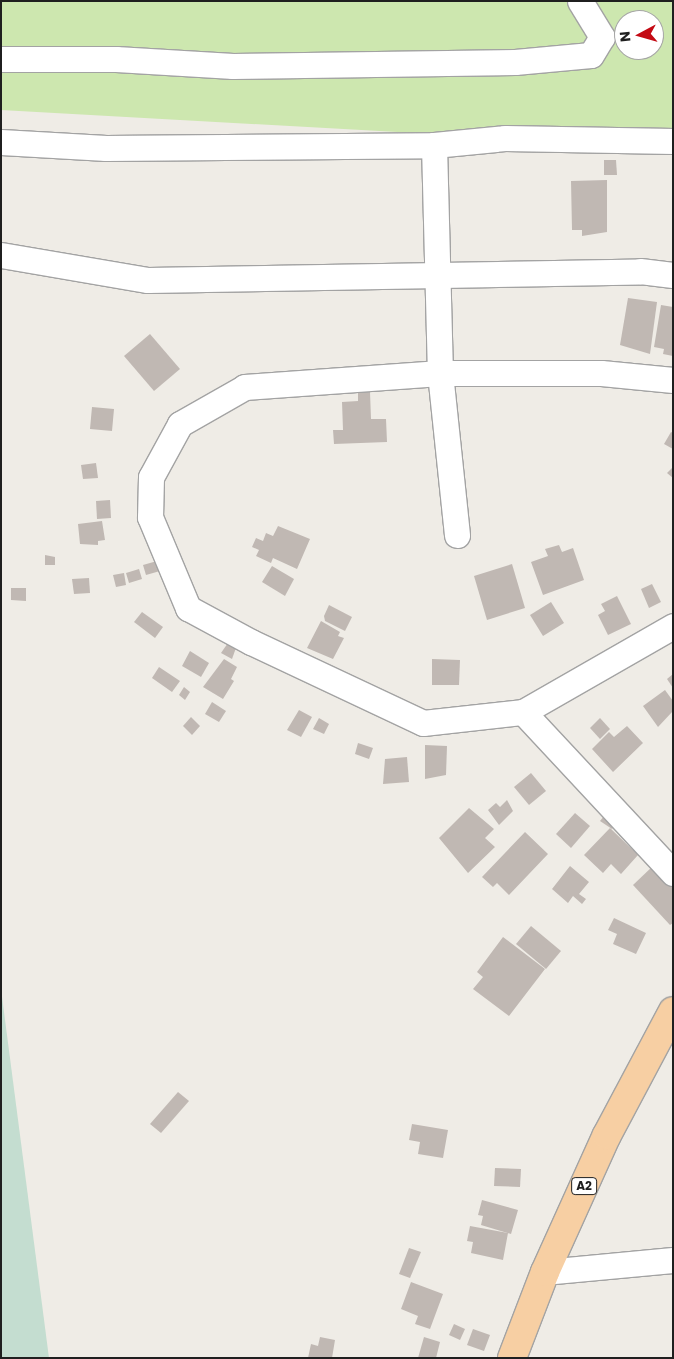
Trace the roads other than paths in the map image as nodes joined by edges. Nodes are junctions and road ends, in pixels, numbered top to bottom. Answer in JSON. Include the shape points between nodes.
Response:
{"nodes":[{"id":1,"x":580,"y":1,"type":"edge"},
{"id":2,"x":1,"y":59,"type":"edge"},
{"id":3,"x":673,"y":141,"type":"edge"},
{"id":4,"x":1,"y":142,"type":"edge"},
{"id":5,"x":434,"y":145,"type":"junction"},
{"id":6,"x":1,"y":255,"type":"edge"},
{"id":7,"x":435,"y":272,"type":"junction"},
{"id":8,"x":673,"y":275,"type":"edge"},
{"id":9,"x":440,"y":373,"type":"junction"},
{"id":10,"x":673,"y":380,"type":"edge"},
{"id":11,"x":458,"y":535,"type":"dead end"},
{"id":12,"x":673,"y":626,"type":"edge"},
{"id":13,"x":523,"y":712,"type":"junction"},
{"id":14,"x":673,"y":873,"type":"edge"},
{"id":15,"x":673,"y":1011,"type":"edge"},
{"id":16,"x":673,"y":1260,"type":"edge"},
{"id":17,"x":545,"y":1272,"type":"junction"},
{"id":18,"x":512,"y":1358,"type":"edge"}],
"edges":[{"from":1,"to":2,"type":"street","via":[[602,37],[591,55],[515,62],[233,66]]},
{"from":3,"to":5,"type":"street","via":[[505,138]]},
{"from":4,"to":5,"type":"street","via":[[106,148]]},
{"from":5,"to":7,"type":"street"},
{"from":6,"to":7,"type":"street","via":[[148,280]]},
{"from":7,"to":8,"type":"street","via":[[640,271]]},
{"from":7,"to":9,"type":"street"},
{"from":9,"to":10,"type":"street","via":[[601,373]]},
{"from":9,"to":11,"type":"street"},
{"from":9,"to":13,"type":"street","via":[[245,387],[180,424],[150,477],[150,517],[188,608],[251,642],[423,723]]},
{"from":12,"to":13,"type":"street"},
{"from":13,"to":14,"type":"street"},
{"from":15,"to":17,"type":"main road","number":"A2","via":[[607,1135]]},
{"from":16,"to":17,"type":"street"},
{"from":17,"to":18,"type":"main road","number":"A2"}]}
